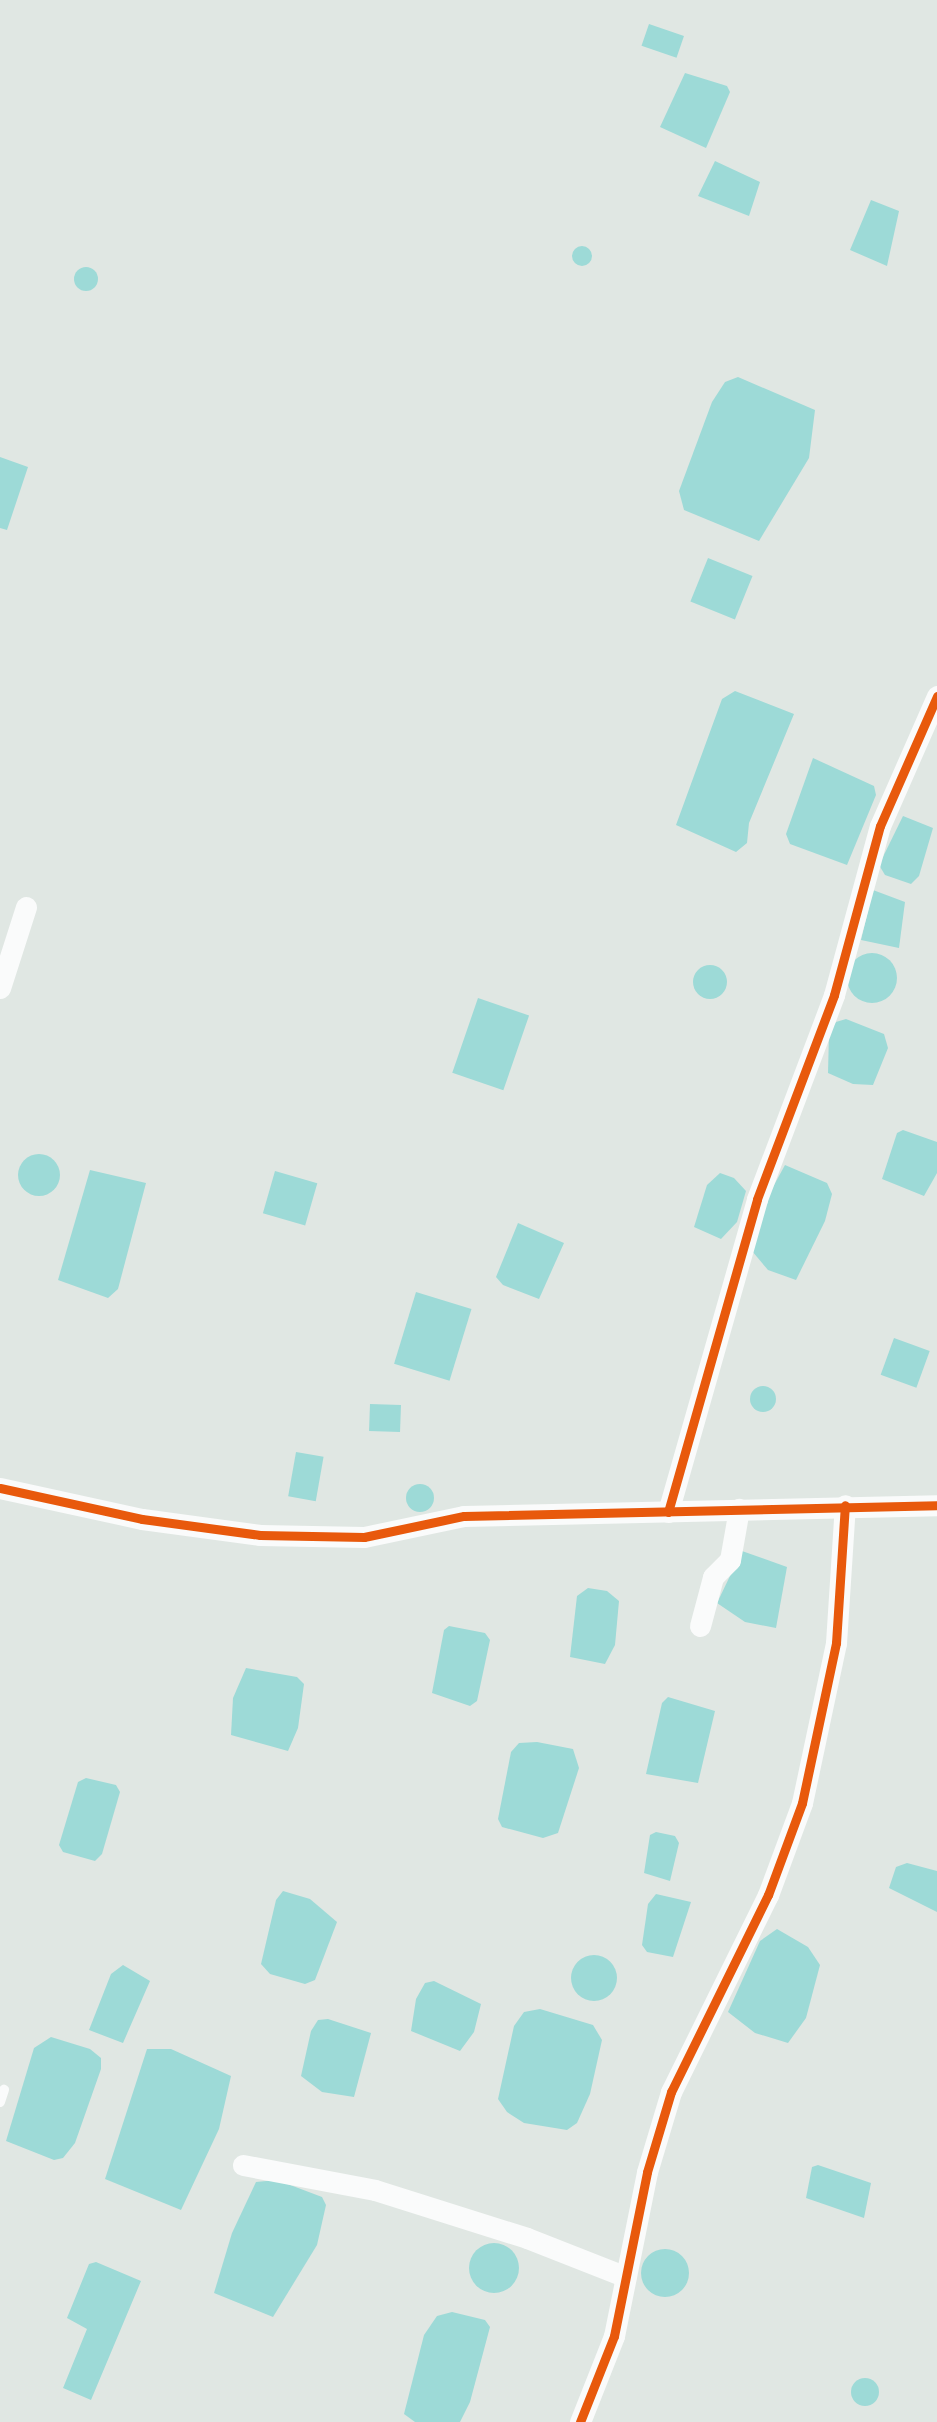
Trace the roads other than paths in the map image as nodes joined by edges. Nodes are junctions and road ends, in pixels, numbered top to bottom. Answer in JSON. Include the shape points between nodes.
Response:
{"nodes":[{"id":1,"x":937,"y":696,"type":"edge"},
{"id":2,"x":26,"y":907,"type":"dead end"},
{"id":3,"x":0,"y":988,"type":"edge"},
{"id":4,"x":0,"y":1488,"type":"edge"},
{"id":5,"x":845,"y":1505,"type":"junction"},
{"id":6,"x":937,"y":1505,"type":"edge"},
{"id":7,"x":739,"y":1509,"type":"junction"},
{"id":8,"x":668,"y":1512,"type":"junction"},
{"id":9,"x":700,"y":1626,"type":"dead end"},
{"id":10,"x":4,"y":2090,"type":"dead end"},
{"id":11,"x":0,"y":2102,"type":"edge"},
{"id":12,"x":243,"y":2165,"type":"dead end"},
{"id":13,"x":626,"y":2277,"type":"junction"},
{"id":14,"x":580,"y":2422,"type":"edge"}],
"edges":[{"from":1,"to":8,"type":"street","via":[[880,826],[834,994],[757,1199]]},
{"from":2,"to":3,"type":"street"},
{"from":4,"to":8,"type":"street","via":[[142,1519],[260,1535],[364,1537],[464,1516]]},
{"from":5,"to":6,"type":"street"},
{"from":5,"to":7,"type":"street"},
{"from":5,"to":13,"type":"street","via":[[836,1643],[802,1803],[768,1896],[670,2092]]},
{"from":7,"to":8,"type":"street"},
{"from":7,"to":9,"type":"street","via":[[730,1560],[712,1577]]},
{"from":10,"to":11,"type":"lane"},
{"from":12,"to":13,"type":"street","via":[[375,2190],[527,2238]]},
{"from":13,"to":14,"type":"street","via":[[614,2336]]}]}
